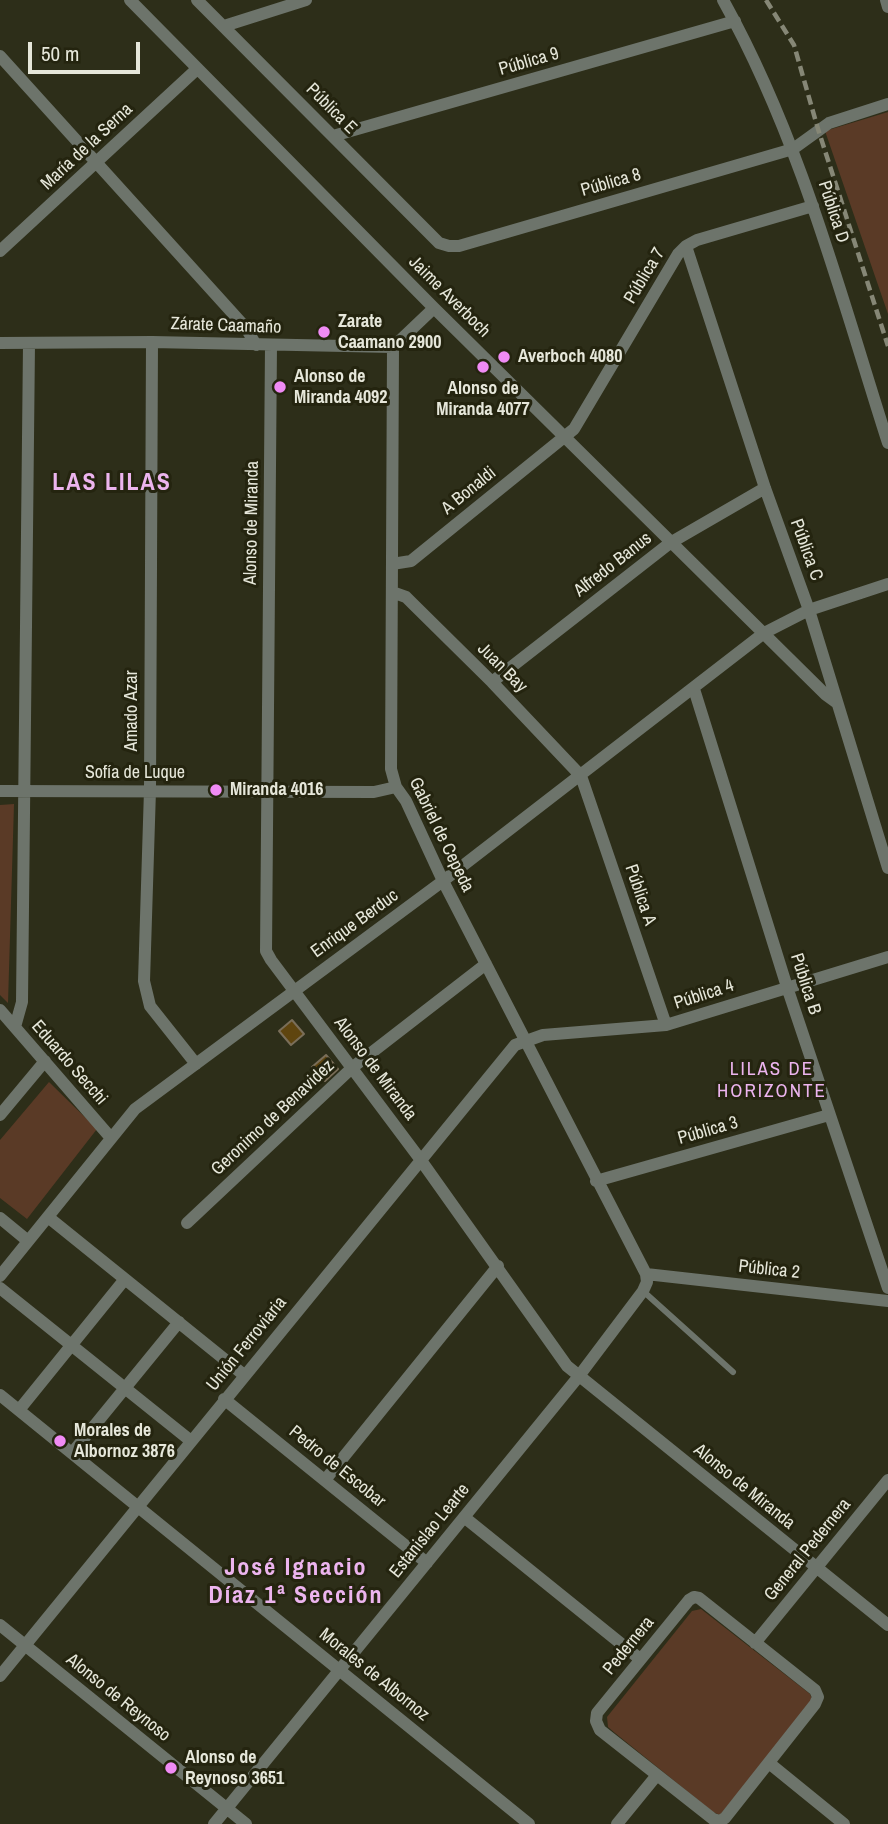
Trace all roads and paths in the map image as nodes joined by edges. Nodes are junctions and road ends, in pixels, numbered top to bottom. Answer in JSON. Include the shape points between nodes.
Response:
{"nodes":[{"id":1,"x":130,"y":0,"type":"edge"},
{"id":2,"x":197,"y":0,"type":"edge"},
{"id":3,"x":306,"y":0,"type":"edge"},
{"id":4,"x":723,"y":0,"type":"edge"},
{"id":5,"x":886,"y":0,"type":"edge"},
{"id":6,"x":888,"y":7,"type":"edge"},
{"id":7,"x":735,"y":21,"type":"junction"},
{"id":8,"x":224,"y":26,"type":"junction"},
{"id":9,"x":0,"y":56,"type":"edge"},
{"id":10,"x":197,"y":69,"type":"junction"},
{"id":11,"x":888,"y":104,"type":"edge"},
{"id":12,"x":333,"y":136,"type":"junction"},
{"id":13,"x":793,"y":149,"type":"junction"},
{"id":14,"x":96,"y":162,"type":"junction"},
{"id":15,"x":813,"y":206,"type":"junction"},
{"id":16,"x":439,"y":243,"type":"joint"},
{"id":17,"x":686,"y":246,"type":"junction"},
{"id":18,"x":2,"y":247,"type":"edge"},
{"id":19,"x":434,"y":308,"type":"junction"},
{"id":20,"x":152,"y":342,"type":"junction"},
{"id":21,"x":0,"y":343,"type":"edge"},
{"id":22,"x":29,"y":344,"type":"junction"},
{"id":23,"x":256,"y":345,"type":"junction"},
{"id":24,"x":271,"y":345,"type":"junction"},
{"id":25,"x":393,"y":347,"type":"junction"},
{"id":26,"x":564,"y":437,"type":"junction"},
{"id":27,"x":888,"y":443,"type":"edge"},
{"id":28,"x":765,"y":488,"type":"junction"},
{"id":29,"x":670,"y":543,"type":"junction"},
{"id":30,"x":392,"y":564,"type":"junction"},
{"id":31,"x":888,"y":584,"type":"edge"},
{"id":32,"x":392,"y":592,"type":"junction"},
{"id":33,"x":809,"y":610,"type":"junction"},
{"id":34,"x":764,"y":634,"type":"junction"},
{"id":35,"x":492,"y":682,"type":"junction"},
{"id":36,"x":694,"y":689,"type":"junction"},
{"id":37,"x":837,"y":703,"type":"junction"},
{"id":38,"x":580,"y":776,"type":"junction"},
{"id":39,"x":396,"y":787,"type":"junction"},
{"id":40,"x":150,"y":790,"type":"junction"},
{"id":41,"x":0,"y":791,"type":"edge"},
{"id":42,"x":267,"y":791,"type":"junction"},
{"id":43,"x":24,"y":792,"type":"junction"},
{"id":44,"x":888,"y":867,"type":"edge"},
{"id":45,"x":443,"y":881,"type":"junction"},
{"id":46,"x":888,"y":957,"type":"edge"},
{"id":47,"x":486,"y":964,"type":"junction"},
{"id":48,"x":787,"y":987,"type":"junction"},
{"id":49,"x":293,"y":991,"type":"junction"},
{"id":50,"x":0,"y":1010,"type":"edge"},
{"id":51,"x":666,"y":1025,"type":"junction"},
{"id":52,"x":15,"y":1027,"type":"junction"},
{"id":53,"x":526,"y":1040,"type":"junction"},
{"id":54,"x":45,"y":1062,"type":"junction"},
{"id":55,"x":196,"y":1064,"type":"junction"},
{"id":56,"x":352,"y":1067,"type":"junction"},
{"id":57,"x":0,"y":1115,"type":"edge"},
{"id":58,"x":829,"y":1115,"type":"junction"},
{"id":59,"x":111,"y":1138,"type":"junction"},
{"id":60,"x":420,"y":1159,"type":"junction"},
{"id":61,"x":596,"y":1181,"type":"junction"},
{"id":62,"x":48,"y":1217,"type":"junction"},
{"id":63,"x":0,"y":1218,"type":"edge"},
{"id":64,"x":187,"y":1223,"type":"dead end"},
{"id":65,"x":28,"y":1241,"type":"junction"},
{"id":66,"x":498,"y":1266,"type":"junction"},
{"id":67,"x":646,"y":1274,"type":"junction"},
{"id":68,"x":0,"y":1276,"type":"edge"},
{"id":69,"x":125,"y":1279,"type":"junction"},
{"id":70,"x":0,"y":1288,"type":"edge"},
{"id":71,"x":888,"y":1289,"type":"edge"},
{"id":72,"x":643,"y":1291,"type":"junction"},
{"id":73,"x":888,"y":1301,"type":"edge"},
{"id":74,"x":179,"y":1322,"type":"junction"},
{"id":75,"x":71,"y":1345,"type":"junction"},
{"id":76,"x":733,"y":1373,"type":"dead end"},
{"id":77,"x":244,"y":1375,"type":"junction"},
{"id":78,"x":579,"y":1376,"type":"junction"},
{"id":79,"x":125,"y":1388,"type":"junction"},
{"id":80,"x":0,"y":1395,"type":"edge"},
{"id":81,"x":225,"y":1399,"type":"junction"},
{"id":82,"x":19,"y":1410,"type":"junction"},
{"id":83,"x":191,"y":1441,"type":"junction"},
{"id":84,"x":72,"y":1453,"type":"junction"},
{"id":85,"x":325,"y":1480,"type":"junction"},
{"id":86,"x":888,"y":1480,"type":"edge"},
{"id":87,"x":138,"y":1506,"type":"junction"},
{"id":88,"x":464,"y":1517,"type":"junction"},
{"id":89,"x":427,"y":1563,"type":"junction"},
{"id":90,"x":816,"y":1568,"type":"junction"},
{"id":91,"x":0,"y":1625,"type":"edge"},
{"id":92,"x":888,"y":1625,"type":"edge"},
{"id":93,"x":755,"y":1643,"type":"junction"},
{"id":94,"x":25,"y":1645,"type":"junction"},
{"id":95,"x":640,"y":1659,"type":"junction"},
{"id":96,"x":340,"y":1670,"type":"junction"},
{"id":97,"x":0,"y":1675,"type":"edge"},
{"id":98,"x":769,"y":1763,"type":"junction"},
{"id":99,"x":657,"y":1775,"type":"junction"},
{"id":100,"x":227,"y":1808,"type":"junction"},
{"id":101,"x":214,"y":1824,"type":"edge"},
{"id":102,"x":246,"y":1824,"type":"edge"},
{"id":103,"x":530,"y":1824,"type":"edge"},
{"id":104,"x":617,"y":1824,"type":"edge"},
{"id":105,"x":844,"y":1824,"type":"edge"}],
"edges":[{"from":1,"to":10,"type":"street","name":"Jaime Averboch"},
{"from":2,"to":8,"type":"street","name":"Pública E"},
{"from":3,"to":8,"type":"street"},
{"from":4,"to":7,"type":"street","name":"Pública D"},
{"from":5,"to":6,"type":"street"},
{"from":7,"to":12,"type":"street","name":"Pública 9"},
{"from":7,"to":13,"type":"street","name":"Pública D"},
{"from":8,"to":12,"type":"street","name":"Pública E"},
{"from":9,"to":14,"type":"street"},
{"from":10,"to":14,"type":"street","name":"María de la Serna"},
{"from":10,"to":19,"type":"street","name":"Jaime Averboch"},
{"from":11,"to":13,"type":"street","via":[[829,123]]},
{"from":12,"to":16,"type":"street","name":"Pública E"},
{"from":13,"to":15,"type":"street","name":"Pública D"},
{"from":13,"to":16,"type":"street","name":"Pública 8","via":[[459,246]]},
{"from":14,"to":18,"type":"street","name":"María de la Serna"},
{"from":14,"to":23,"type":"street","via":[[246,328]]},
{"from":15,"to":17,"type":"street","name":"Pública 7"},
{"from":15,"to":27,"type":"street","name":"Pública D"},
{"from":17,"to":26,"type":"street","name":"Pública 7","via":[[583,415]]},
{"from":17,"to":28,"type":"street","name":"Pública C"},
{"from":19,"to":25,"type":"street"},
{"from":19,"to":26,"type":"street","name":"Jaime Averboch"},
{"from":20,"to":22,"type":"street","name":"Zárate Caamaño"},
{"from":20,"to":23,"type":"street","name":"Zárate Caamaño"},
{"from":20,"to":40,"type":"street","name":"Amado Azar"},
{"from":21,"to":22,"type":"street","name":"Zárate Caamaño"},
{"from":22,"to":43,"type":"street"},
{"from":23,"to":24,"type":"street","name":"Zárate Caamaño"},
{"from":24,"to":25,"type":"street","name":"Zárate Caamaño"},
{"from":24,"to":42,"type":"street","name":"Alonso de Miranda"},
{"from":25,"to":30,"type":"street","name":"Gabriel de Cepeda"},
{"from":26,"to":29,"type":"street","name":"Jaime Averboch"},
{"from":26,"to":30,"type":"street","name":"A Bonaldi","via":[[411,561]]},
{"from":28,"to":29,"type":"street","name":"Alfredo Banus"},
{"from":28,"to":33,"type":"street","name":"Pública C"},
{"from":29,"to":34,"type":"street","name":"Jaime Averboch"},
{"from":29,"to":35,"type":"street","name":"Alfredo Banus"},
{"from":30,"to":32,"type":"street","name":"Gabriel de Cepeda"},
{"from":31,"to":33,"type":"street","name":"Enrique Berduc"},
{"from":32,"to":35,"type":"street","name":"Juan Bay","via":[[406,597]]},
{"from":32,"to":39,"type":"street","name":"Gabriel de Cepeda","via":[[391,769]]},
{"from":33,"to":34,"type":"street","name":"Enrique Berduc"},
{"from":33,"to":37,"type":"street","name":"Pública C"},
{"from":34,"to":36,"type":"street","name":"Enrique Berduc"},
{"from":34,"to":37,"type":"street","name":"Jaime Averboch"},
{"from":35,"to":38,"type":"street","name":"Juan Bay"},
{"from":36,"to":38,"type":"street","name":"Enrique Berduc"},
{"from":36,"to":48,"type":"street","name":"Pública B"},
{"from":37,"to":44,"type":"street","name":"Pública C"},
{"from":38,"to":45,"type":"street","name":"Enrique Berduc"},
{"from":38,"to":51,"type":"street","name":"Pública A"},
{"from":39,"to":42,"type":"street","name":"Sofía de Luque","via":[[374,792]]},
{"from":39,"to":45,"type":"street","name":"Gabriel de Cepeda"},
{"from":40,"to":42,"type":"street","name":"Sofía de Luque"},
{"from":40,"to":43,"type":"street","name":"Sofía de Luque"},
{"from":40,"to":55,"type":"street","name":"Amado Azar","via":[[146,993],[149,1006]]},
{"from":41,"to":43,"type":"street","name":"Sofía de Luque"},
{"from":42,"to":49,"type":"street","name":"Alonso de Miranda","via":[[265,944]]},
{"from":43,"to":52,"type":"street","via":[[22,1002]]},
{"from":45,"to":47,"type":"street","name":"Gabriel de Cepeda"},
{"from":45,"to":49,"type":"street","name":"Enrique Berduc"},
{"from":46,"to":48,"type":"street","name":"Pública 4"},
{"from":47,"to":53,"type":"street","name":"Gabriel de Cepeda"},
{"from":47,"to":56,"type":"street","name":"Geronimo de Benavidez"},
{"from":48,"to":51,"type":"street","name":"Pública 4"},
{"from":48,"to":58,"type":"street","name":"Pública B"},
{"from":49,"to":55,"type":"street","name":"Enrique Berduc"},
{"from":49,"to":56,"type":"street","name":"Alonso de Miranda"},
{"from":50,"to":52,"type":"street","name":"Eduardo Secchi"},
{"from":51,"to":53,"type":"street","name":"Pública 4"},
{"from":52,"to":54,"type":"street","name":"Eduardo Secchi"},
{"from":53,"to":60,"type":"street","name":"Unión Ferroviaria","via":[[504,1055]]},
{"from":53,"to":61,"type":"street","name":"Gabriel de Cepeda"},
{"from":54,"to":57,"type":"street"},
{"from":54,"to":59,"type":"street","name":"Eduardo Secchi"},
{"from":55,"to":59,"type":"street","name":"Enrique Berduc","via":[[135,1110]]},
{"from":56,"to":60,"type":"street","name":"Alonso de Miranda"},
{"from":56,"to":64,"type":"street","name":"Geronimo de Benavidez"},
{"from":58,"to":61,"type":"street","name":"Pública 3"},
{"from":58,"to":71,"type":"street","name":"Pública B"},
{"from":59,"to":62,"type":"street","name":"Enrique Berduc"},
{"from":60,"to":66,"type":"street","name":"Alonso de Miranda"},
{"from":60,"to":77,"type":"street","name":"Unión Ferroviaria"},
{"from":61,"to":67,"type":"street","name":"Gabriel de Cepeda"},
{"from":62,"to":65,"type":"street","name":"Enrique Berduc"},
{"from":62,"to":69,"type":"street"},
{"from":63,"to":65,"type":"street"},
{"from":65,"to":68,"type":"street","name":"Enrique Berduc"},
{"from":66,"to":78,"type":"street","name":"Alonso de Miranda","via":[[567,1366]]},
{"from":66,"to":85,"type":"street"},
{"from":67,"to":72,"type":"street"},
{"from":67,"to":73,"type":"street","name":"Pública 2"},
{"from":69,"to":74,"type":"street"},
{"from":69,"to":75,"type":"street"},
{"from":70,"to":75,"type":"street"},
{"from":72,"to":76,"type":"lane"},
{"from":72,"to":78,"type":"street","name":"Estanislao Learte"},
{"from":74,"to":77,"type":"street"},
{"from":74,"to":79,"type":"street"},
{"from":75,"to":79,"type":"street"},
{"from":75,"to":82,"type":"street"},
{"from":77,"to":81,"type":"street","name":"Unión Ferroviaria"},
{"from":78,"to":88,"type":"street","name":"Estanislao Learte"},
{"from":78,"to":90,"type":"street","name":"Alonso de Miranda"},
{"from":79,"to":83,"type":"street"},
{"from":79,"to":84,"type":"street"},
{"from":80,"to":82,"type":"street","name":"Morales de Albornoz"},
{"from":81,"to":83,"type":"street","name":"Unión Ferroviaria"},
{"from":81,"to":85,"type":"street","name":"Pedro de Escobar"},
{"from":82,"to":84,"type":"street","name":"Morales de Albornoz"},
{"from":83,"to":87,"type":"street","name":"Unión Ferroviaria"},
{"from":84,"to":87,"type":"street","name":"Morales de Albornoz"},
{"from":85,"to":89,"type":"street","name":"Pedro de Escobar"},
{"from":86,"to":90,"type":"street","name":"General Pedernera"},
{"from":87,"to":94,"type":"street","name":"Unión Ferroviaria"},
{"from":87,"to":96,"type":"street","name":"Morales de Albornoz"},
{"from":88,"to":89,"type":"street","name":"Estanislao Learte"},
{"from":88,"to":95,"type":"street"},
{"from":89,"to":96,"type":"street","name":"Estanislao Learte"},
{"from":90,"to":92,"type":"street","name":"Alonso de Miranda"},
{"from":90,"to":93,"type":"street","name":"General Pedernera"},
{"from":91,"to":94,"type":"street","name":"Alonso de Reynoso"},
{"from":93,"to":95,"type":"street","name":"Pedernera","via":[[694,1597]]},
{"from":93,"to":98,"type":"street","via":[[818,1697]]},
{"from":94,"to":97,"type":"street","name":"Unión Ferroviaria"},
{"from":94,"to":100,"type":"street","name":"Alonso de Reynoso"},
{"from":95,"to":99,"type":"street","name":"Pedernera","via":[[597,1713],[596,1721],[600,1730]]},
{"from":96,"to":100,"type":"street","name":"Estanislao Learte"},
{"from":96,"to":103,"type":"street","name":"Morales de Albornoz"},
{"from":98,"to":99,"type":"street","via":[[720,1821]]},
{"from":98,"to":105,"type":"street"},
{"from":99,"to":104,"type":"street"},
{"from":100,"to":101,"type":"street","name":"Estanislao Learte"},
{"from":100,"to":102,"type":"street","name":"Alonso de Reynoso"}]}
